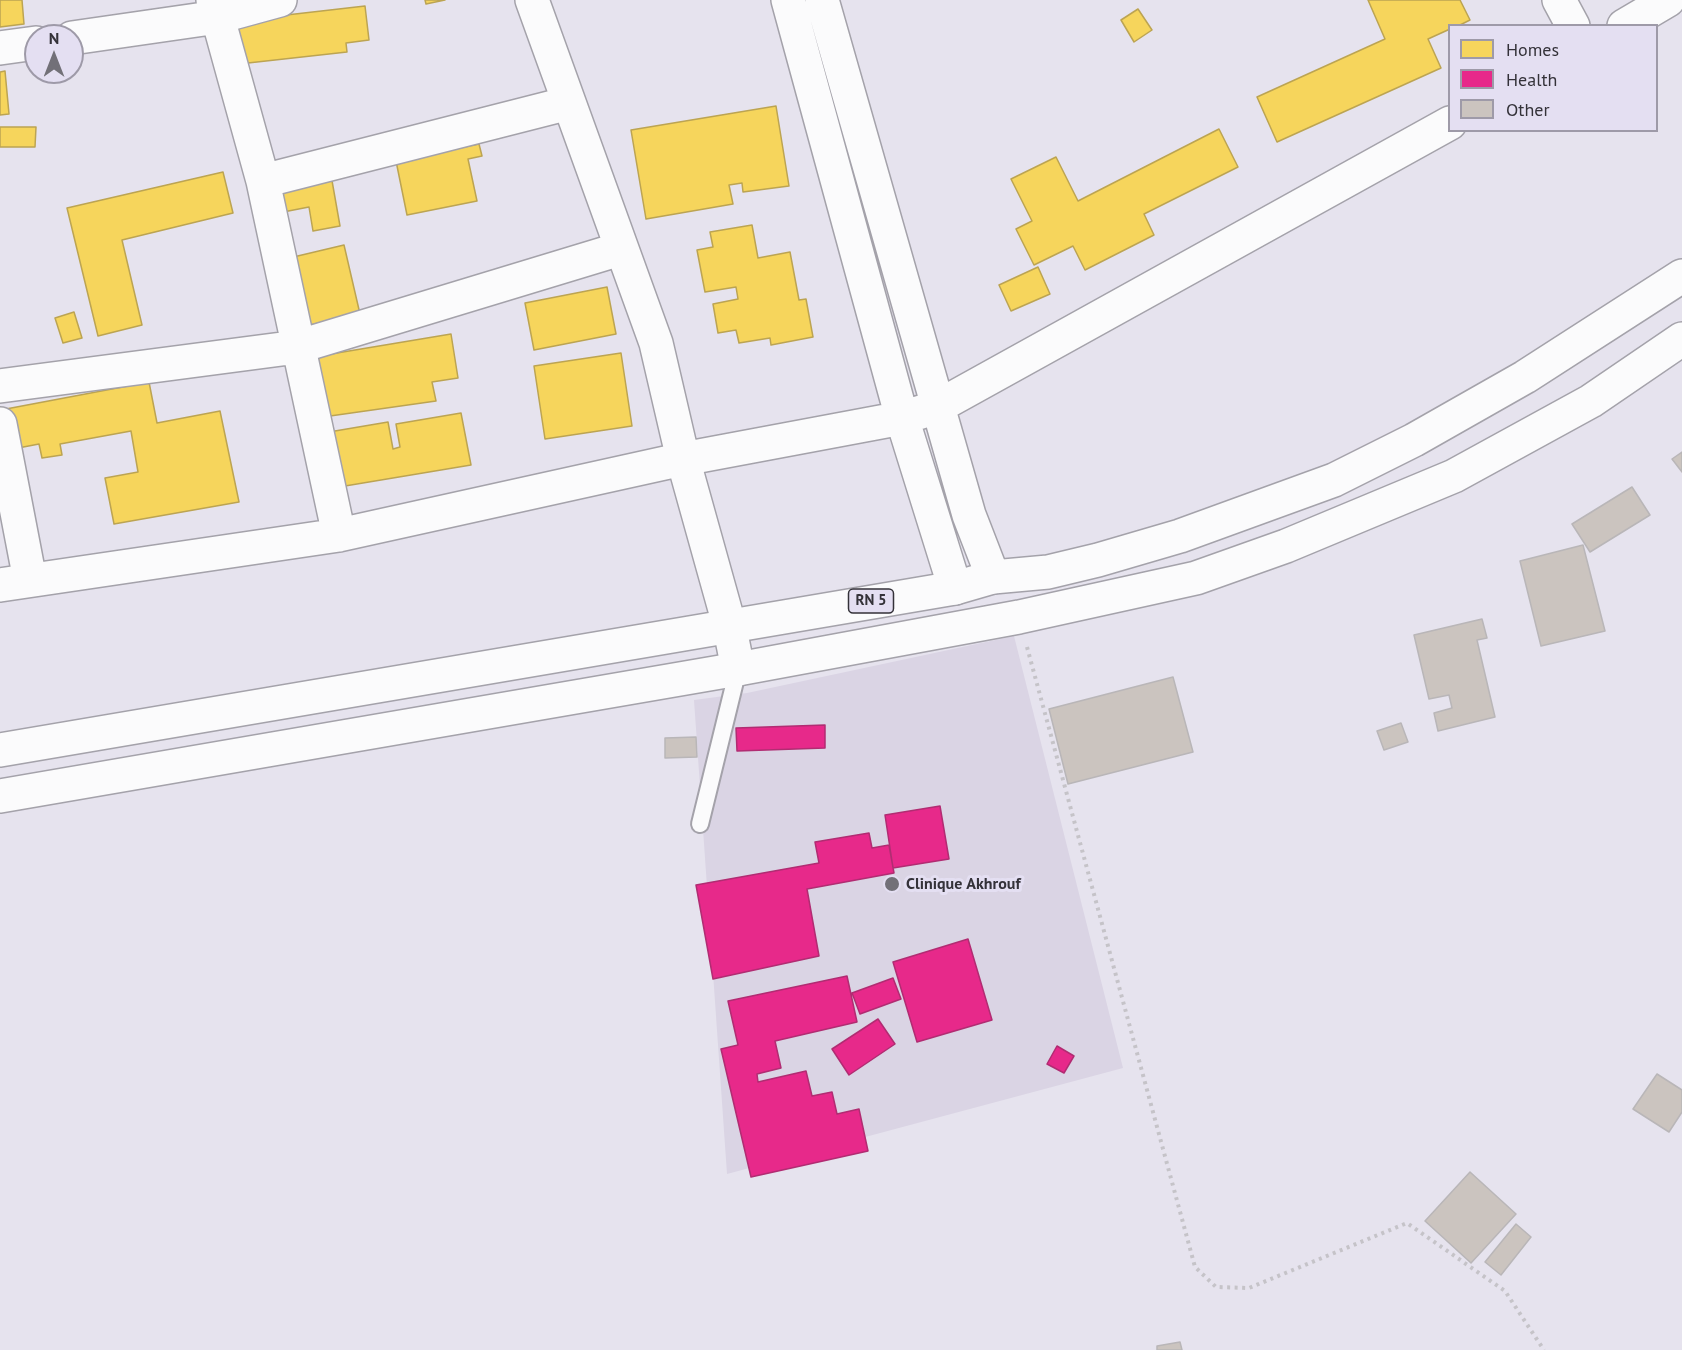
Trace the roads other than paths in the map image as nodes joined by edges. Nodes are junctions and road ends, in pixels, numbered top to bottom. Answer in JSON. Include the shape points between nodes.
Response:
{"nodes":[{"id":1,"x":280,"y":0,"type":"edge"},
{"id":2,"x":532,"y":0,"type":"edge"},
{"id":3,"x":788,"y":0,"type":"edge"},
{"id":4,"x":822,"y":0,"type":"edge"},
{"id":5,"x":1559,"y":0,"type":"edge"},
{"id":6,"x":1668,"y":0,"type":"edge"},
{"id":7,"x":215,"y":8,"type":"edge"},
{"id":8,"x":1572,"y":24,"type":"edge"},
{"id":9,"x":1627,"y":24,"type":"edge"},
{"id":10,"x":84,"y":35,"type":"edge"},
{"id":11,"x":24,"y":45,"type":"edge"},
{"id":12,"x":0,"y":48,"type":"edge"},
{"id":13,"x":569,"y":103,"type":"junction"},
{"id":14,"x":1448,"y":124,"type":"edge"},
{"id":15,"x":263,"y":181,"type":"junction"},
{"id":16,"x":620,"y":249,"type":"junction"},
{"id":17,"x":1682,"y":276,"type":"edge"},
{"id":18,"x":1682,"y":339,"type":"edge"},
{"id":19,"x":297,"y":347,"type":"junction"},
{"id":20,"x":0,"y":386,"type":"edge"},
{"id":21,"x":937,"y":407,"type":"junction"},
{"id":22,"x":902,"y":418,"type":"junction"},
{"id":23,"x":0,"y":424,"type":"edge"},
{"id":24,"x":683,"y":459,"type":"junction"},
{"id":25,"x":339,"y":536,"type":"junction"},
{"id":26,"x":993,"y":577,"type":"junction"},
{"id":27,"x":15,"y":583,"type":"edge"},
{"id":28,"x":955,"y":588,"type":"junction"},
{"id":29,"x":729,"y":624,"type":"junction"},
{"id":30,"x":738,"y":669,"type":"junction"},
{"id":31,"x":0,"y":750,"type":"edge"},
{"id":32,"x":0,"y":796,"type":"edge"},
{"id":33,"x":700,"y":824,"type":"dead end"}],
"edges":[{"from":1,"to":7,"type":"main road"},
{"from":2,"to":13,"type":"main road"},
{"from":3,"to":22,"type":"main road"},
{"from":4,"to":21,"type":"main road"},
{"from":5,"to":8,"type":"main road"},
{"from":6,"to":9,"type":"main road"},
{"from":7,"to":10,"type":"main road"},
{"from":7,"to":15,"type":"main road"},
{"from":11,"to":12,"type":"main road"},
{"from":13,"to":15,"type":"main road"},
{"from":13,"to":16,"type":"main road"},
{"from":14,"to":21,"type":"main road"},
{"from":15,"to":19,"type":"main road"},
{"from":16,"to":19,"type":"main road"},
{"from":16,"to":24,"type":"main road","via":[[656,343]]},
{"from":17,"to":26,"type":"main road","number":"RN 5","via":[[1525,377],[1334,480],[1190,532],[1098,560],[1048,572]]},
{"from":18,"to":30,"type":"main road","via":[[1591,401],[1454,476],[1286,546],[1196,578],[1019,617]]},
{"from":19,"to":20,"type":"main road"},
{"from":19,"to":25,"type":"main road"},
{"from":21,"to":22,"type":"main road"},
{"from":21,"to":26,"type":"main road","via":[[969,515]]},
{"from":22,"to":24,"type":"main road"},
{"from":22,"to":28,"type":"main road"},
{"from":23,"to":27,"type":"main road"},
{"from":24,"to":25,"type":"main road"},
{"from":24,"to":29,"type":"main road"},
{"from":25,"to":27,"type":"main road"},
{"from":26,"to":28,"type":"main road","number":"RN 5"},
{"from":28,"to":29,"type":"main road","number":"RN 5"},
{"from":29,"to":30,"type":"main road"},
{"from":29,"to":31,"type":"main road","number":"RN 5"},
{"from":30,"to":32,"type":"main road"},
{"from":30,"to":33,"type":"lane"}]}
